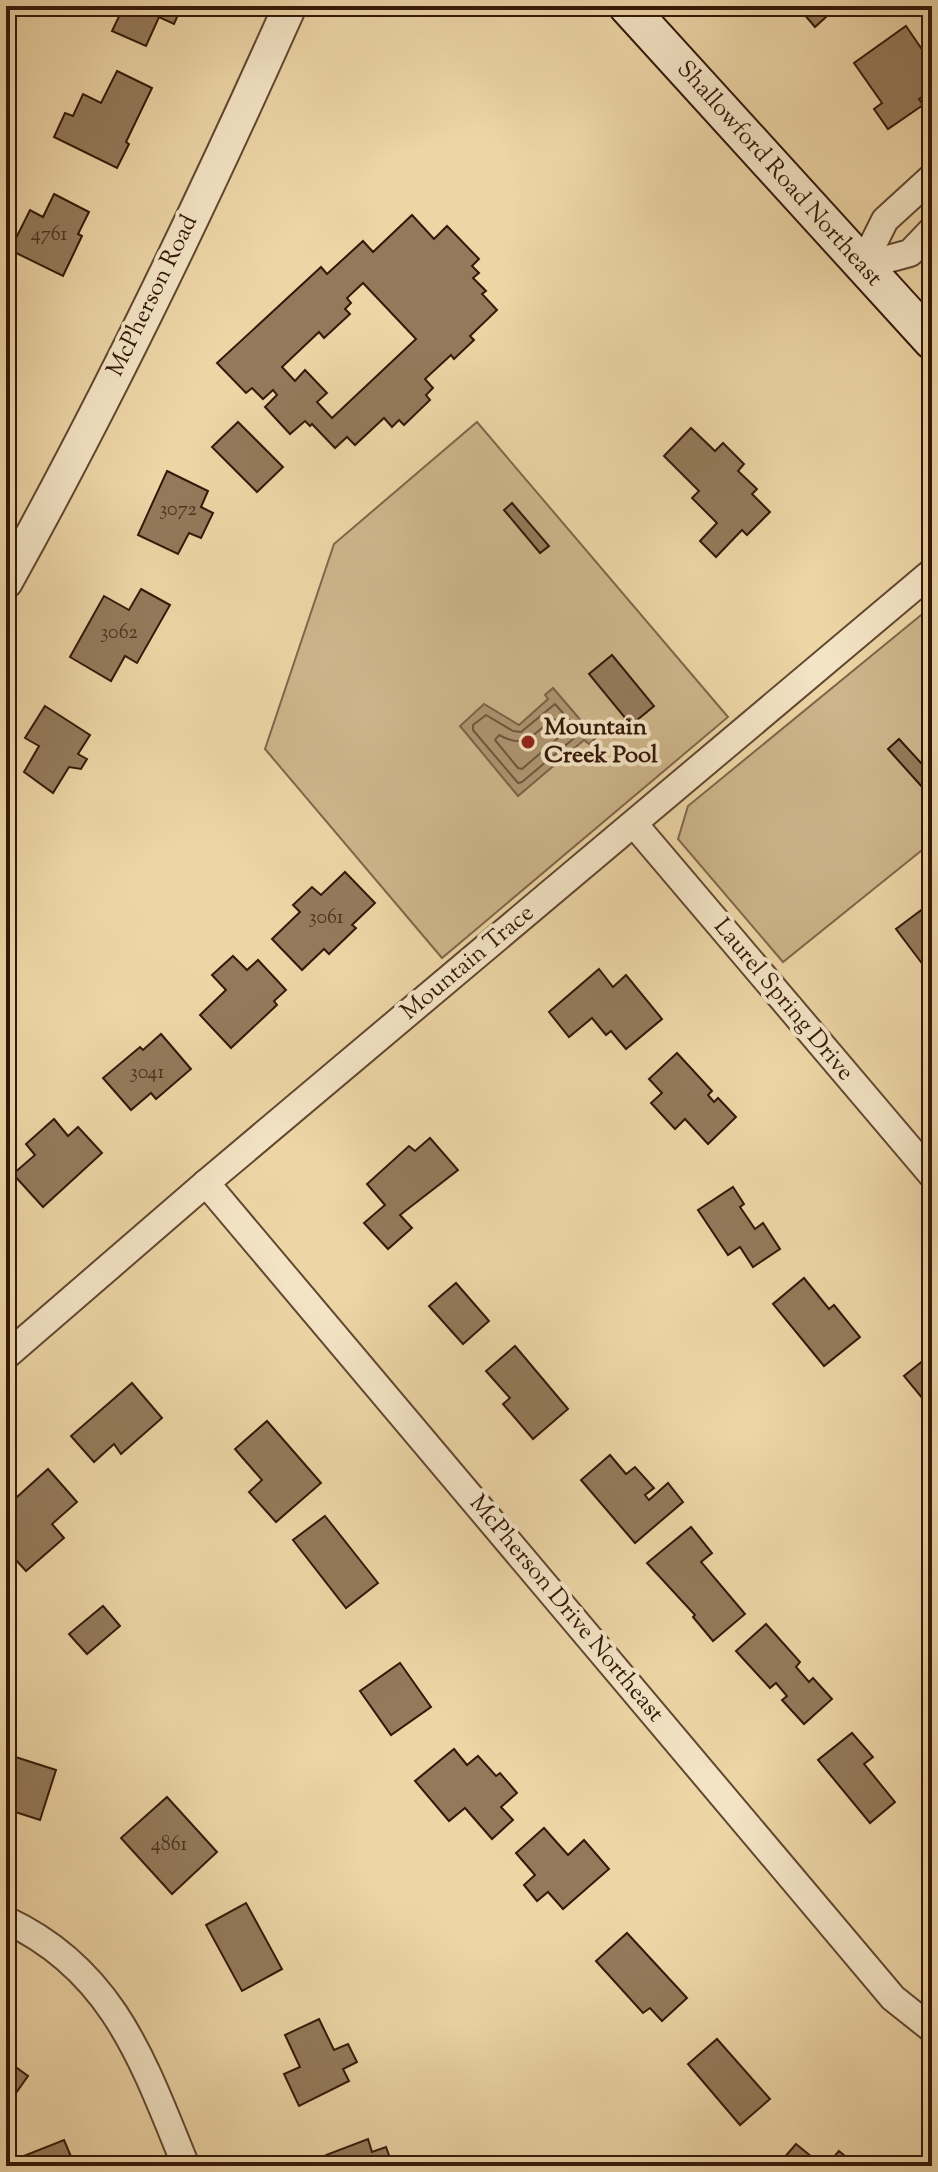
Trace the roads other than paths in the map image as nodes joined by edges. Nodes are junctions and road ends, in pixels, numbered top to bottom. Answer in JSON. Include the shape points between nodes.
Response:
{"nodes":[{"id":1,"x":290,"y":6,"type":"edge"},
{"id":2,"x":627,"y":6,"type":"edge"},
{"id":3,"x":932,"y":177,"type":"edge"},
{"id":4,"x":932,"y":230,"type":"edge"},
{"id":5,"x":862,"y":266,"type":"junction"},
{"id":6,"x":932,"y":341,"type":"edge"},
{"id":7,"x":932,"y":572,"type":"edge"},
{"id":8,"x":6,"y":580,"type":"edge"},
{"id":9,"x":634,"y":824,"type":"junction"},
{"id":10,"x":932,"y":1175,"type":"edge"},
{"id":11,"x":206,"y":1183,"type":"junction"},
{"id":12,"x":6,"y":1356,"type":"edge"},
{"id":13,"x":6,"y":1920,"type":"edge"},
{"id":14,"x":932,"y":2029,"type":"edge"},
{"id":15,"x":186,"y":2166,"type":"edge"}],
"edges":[{"from":1,"to":8,"type":"street","name":"McPherson Road","via":[[174,256]]},
{"from":2,"to":5,"type":"main road","name":"Shallowford Road Northeast"},
{"from":3,"to":5,"type":"street","via":[[885,220]]},
{"from":4,"to":5,"type":"street","via":[[910,253]]},
{"from":5,"to":6,"type":"main road","name":"Shallowford Road Northeast"},
{"from":7,"to":9,"type":"street","name":"Mountain Trace"},
{"from":9,"to":10,"type":"street","name":"Laurel Spring Drive"},
{"from":9,"to":11,"type":"street","name":"Mountain Trace"},
{"from":11,"to":12,"type":"street","name":"Mountain Trace"},
{"from":11,"to":14,"type":"street","name":"McPherson Drive Northeast","via":[[893,1998]]},
{"from":13,"to":15,"type":"street","via":[[50,1946],[87,1977],[117,2014],[142,2058]]}]}
